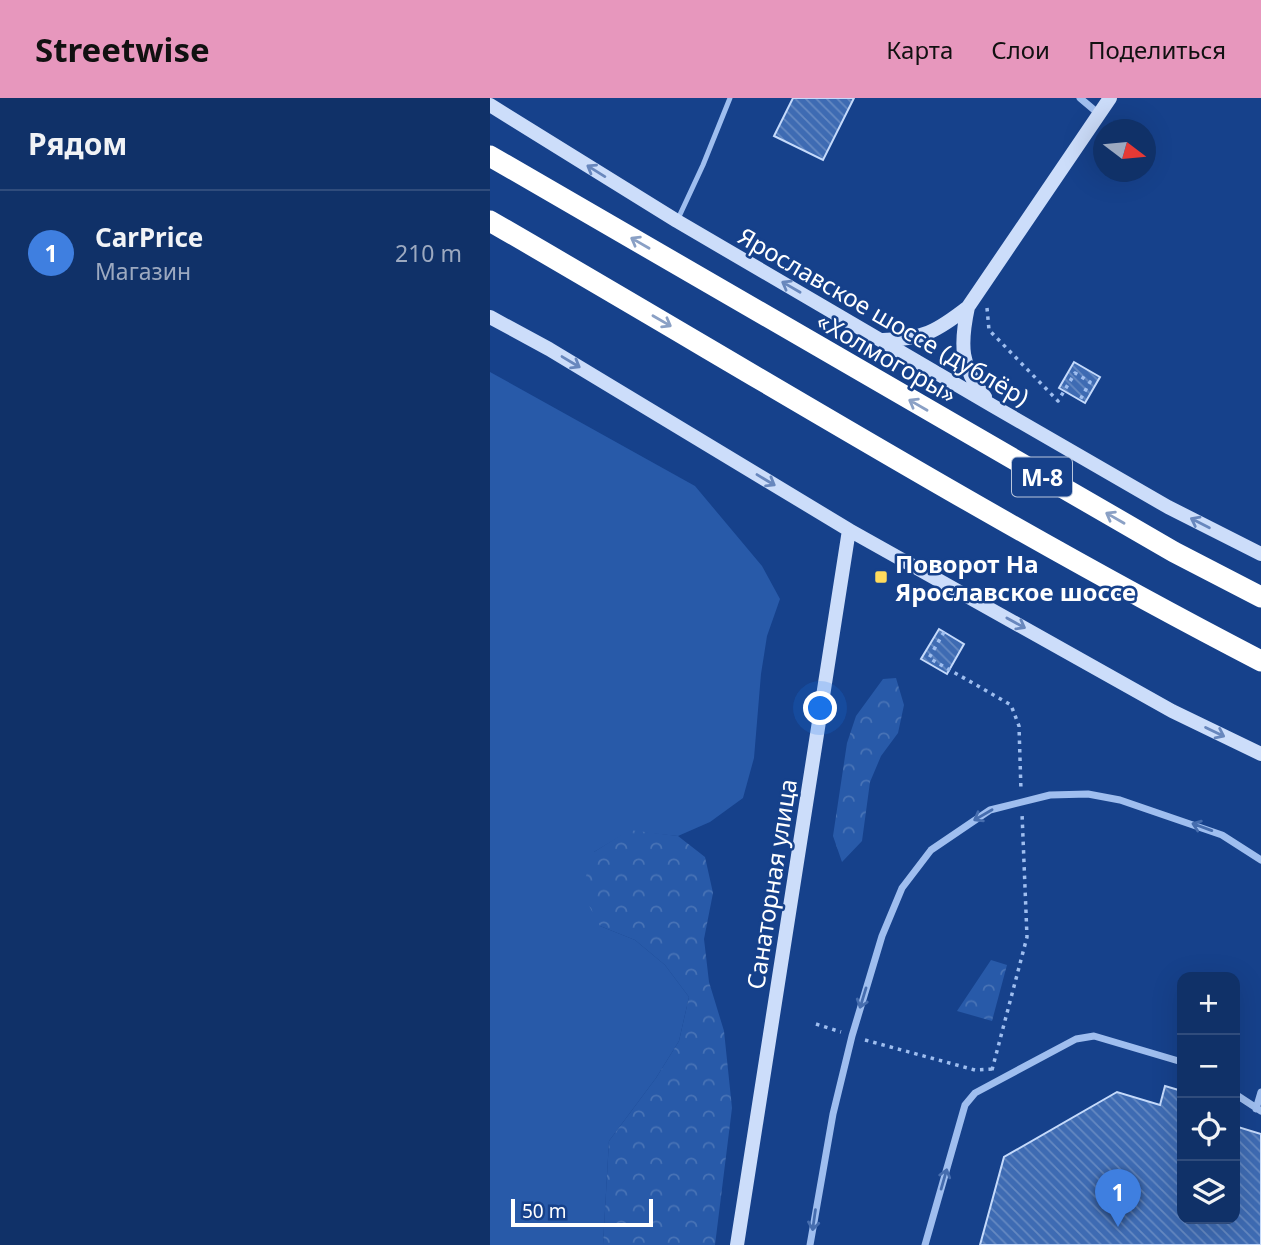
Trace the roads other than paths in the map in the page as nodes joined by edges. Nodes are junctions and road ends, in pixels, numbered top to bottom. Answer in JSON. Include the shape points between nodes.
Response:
{"nodes":[{"id":1,"x":730,"y":98,"type":"edge"},
{"id":2,"x":1080,"y":98,"type":"edge"},
{"id":3,"x":1110,"y":98,"type":"edge"},
{"id":4,"x":490,"y":106,"type":"edge"},
{"id":5,"x":1099,"y":114,"type":"junction"},
{"id":6,"x":490,"y":156,"type":"edge"},
{"id":7,"x":490,"y":221,"type":"edge"},
{"id":8,"x":677,"y":221,"type":"junction"},
{"id":9,"x":490,"y":306,"type":"edge"},
{"id":10,"x":968,"y":307,"type":"junction"},
{"id":11,"x":490,"y":317,"type":"edge"},
{"id":12,"x":881,"y":340,"type":"junction"},
{"id":13,"x":549,"y":349,"type":"junction"},
{"id":14,"x":993,"y":406,"type":"junction"},
{"id":15,"x":849,"y":530,"type":"junction"},
{"id":16,"x":1261,"y":554,"type":"edge"},
{"id":17,"x":1261,"y":597,"type":"edge"},
{"id":18,"x":1261,"y":661,"type":"edge"},
{"id":19,"x":1261,"y":754,"type":"edge"},
{"id":20,"x":1261,"y":860,"type":"edge"},
{"id":21,"x":1177,"y":1061,"type":"edge"},
{"id":22,"x":1261,"y":1092,"type":"edge"},
{"id":23,"x":1240,"y":1097,"type":"edge"},
{"id":24,"x":1259,"y":1110,"type":"edge"},
{"id":25,"x":737,"y":1245,"type":"edge"},
{"id":26,"x":810,"y":1245,"type":"edge"},
{"id":27,"x":925,"y":1245,"type":"edge"}],
"edges":[{"from":1,"to":8,"type":"lane"},
{"from":2,"to":5,"type":"street"},
{"from":3,"to":5,"type":"street"},
{"from":8,"to":4,"type":"street","name":"Ярославское шоссе (дублёр)","one_way":true},
{"from":5,"to":10,"type":"street"},
{"from":17,"to":6,"type":"highway","name":"«Холмогоры»","number":"М-8","one_way":true,"via":[[1174,552]]},
{"from":7,"to":18,"type":"highway","number":"М-8","one_way":true,"via":[[946,488]]},
{"from":12,"to":8,"type":"street","name":"Ярославское шоссе (дублёр)","one_way":true},
{"from":9,"to":13,"type":"street"},
{"from":10,"to":12,"type":"street","via":[[941,328],[910,339]]},
{"from":10,"to":14,"type":"street","via":[[962,333],[964,359],[972,381]]},
{"from":11,"to":13,"type":"street"},
{"from":12,"to":14,"type":"street","name":"Ярославское шоссе (дублёр)"},
{"from":13,"to":15,"type":"street","one_way":true},
{"from":16,"to":14,"type":"street","name":"Ярославское шоссе (дублёр)","one_way":true,"via":[[1168,507]]},
{"from":15,"to":19,"type":"street","one_way":true,"via":[[1172,711]]},
{"from":15,"to":25,"type":"street","name":"Санаторная улица"},
{"from":20,"to":26,"type":"street","one_way":true,"via":[[1222,835],[1120,800],[1088,794],[1050,795],[990,810],[931,850],[902,888],[882,936],[833,1114]]},
{"from":27,"to":21,"type":"street","one_way":true,"via":[[965,1105],[975,1093],[1076,1039],[1094,1036]]},
{"from":22,"to":24,"type":"street"},
{"from":23,"to":24,"type":"street"}]}
